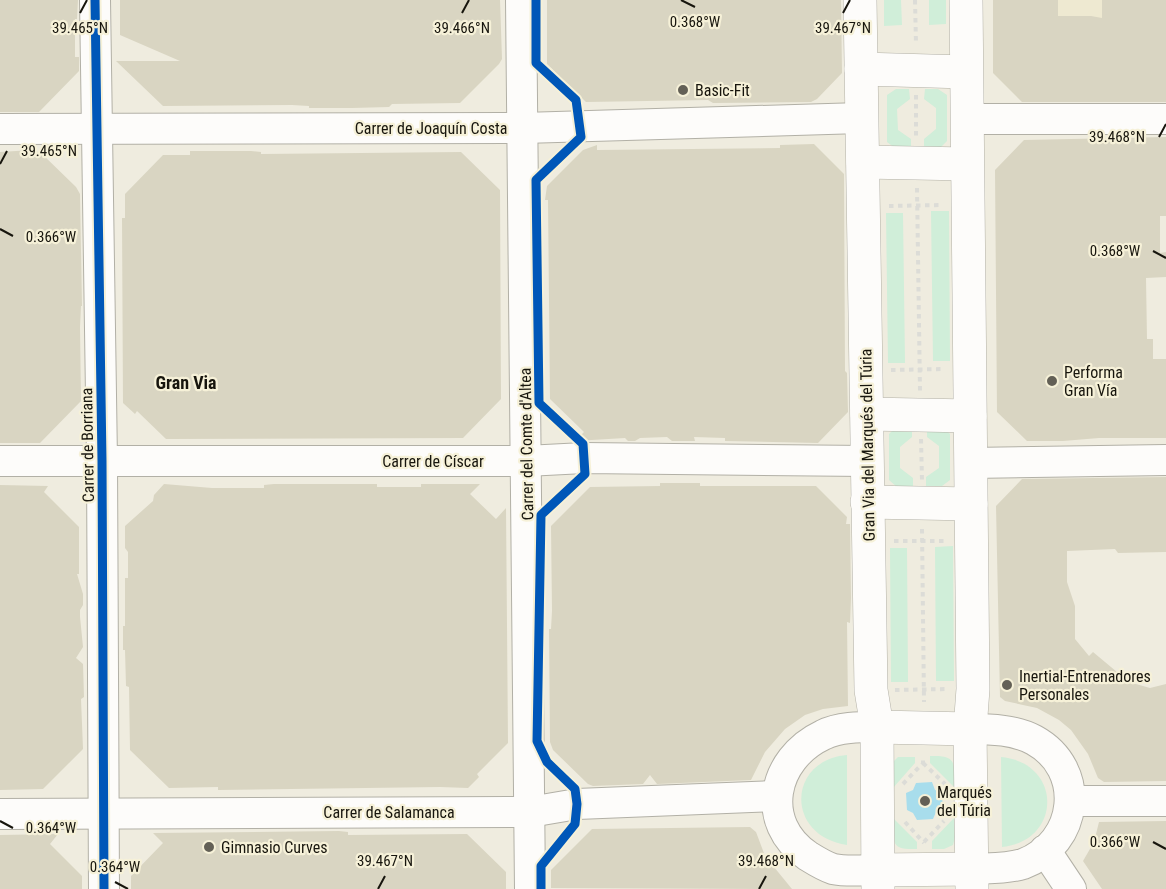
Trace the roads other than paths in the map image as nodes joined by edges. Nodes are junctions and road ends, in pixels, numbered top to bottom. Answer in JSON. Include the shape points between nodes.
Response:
{"nodes":[{"id":1,"x":95,"y":0,"type":"edge"},
{"id":2,"x":521,"y":0,"type":"edge"},
{"id":3,"x":860,"y":0,"type":"edge"},
{"id":4,"x":966,"y":0,"type":"edge"},
{"id":5,"x":861,"y":69,"type":"junction"},
{"id":6,"x":966,"y":72,"type":"junction"},
{"id":7,"x":861,"y":118,"type":"junction"},
{"id":8,"x":1166,"y":118,"type":"edge"},
{"id":9,"x":967,"y":119,"type":"junction"},
{"id":10,"x":97,"y":128,"type":"junction"},
{"id":11,"x":523,"y":128,"type":"junction"},
{"id":12,"x":0,"y":129,"type":"edge"},
{"id":13,"x":863,"y":162,"type":"junction"},
{"id":14,"x":967,"y":164,"type":"junction"},
{"id":15,"x":867,"y":414,"type":"junction"},
{"id":16,"x":970,"y":416,"type":"junction"},
{"id":17,"x":1166,"y":460,"type":"edge"},
{"id":18,"x":0,"y":461,"type":"edge"},
{"id":19,"x":102,"y":461,"type":"junction"},
{"id":20,"x":526,"y":461,"type":"junction"},
{"id":21,"x":867,"y":461,"type":"junction"},
{"id":22,"x":970,"y":463,"type":"junction"},
{"id":23,"x":867,"y":502,"type":"junction"},
{"id":24,"x":971,"y":504,"type":"junction"},
{"id":25,"x":877,"y":727,"type":"junction"},
{"id":26,"x":970,"y":729,"type":"junction"},
{"id":27,"x":776,"y":796,"type":"junction"},
{"id":28,"x":1071,"y":801,"type":"junction"},
{"id":29,"x":1166,"y":801,"type":"edge"},
{"id":30,"x":530,"y":812,"type":"junction"},
{"id":31,"x":104,"y":813,"type":"junction"},
{"id":32,"x":0,"y":814,"type":"edge"},
{"id":33,"x":1045,"y":850,"type":"junction"},
{"id":34,"x":972,"y":879,"type":"edge"},
{"id":35,"x":878,"y":880,"type":"edge"},
{"id":36,"x":104,"y":889,"type":"edge"},
{"id":37,"x":530,"y":889,"type":"edge"},
{"id":38,"x":1071,"y":889,"type":"edge"}],
"edges":[{"from":1,"to":10,"type":"street","name":"Carrer de Borriana"},
{"from":2,"to":11,"type":"street","name":"Carrer del Comte d'Altea"},
{"from":3,"to":5,"type":"main road","name":"Gran Via del Marqués del Túria"},
{"from":4,"to":6,"type":"main road"},
{"from":5,"to":6,"type":"main road"},
{"from":5,"to":7,"type":"main road","name":"Gran Via del Marqués del Túria"},
{"from":6,"to":9,"type":"main road"},
{"from":7,"to":11,"type":"street","name":"Carrer de Joaquín Costa"},
{"from":7,"to":13,"type":"main road","name":"Gran Via del Marqués del Túria"},
{"from":8,"to":9,"type":"street"},
{"from":9,"to":14,"type":"main road"},
{"from":10,"to":11,"type":"street","name":"Carrer de Joaquín Costa"},
{"from":10,"to":12,"type":"street","name":"Carrer de Joaquín Costa"},
{"from":10,"to":19,"type":"street","name":"Carrer de Borriana"},
{"from":11,"to":20,"type":"street","name":"Carrer del Comte d'Altea"},
{"from":13,"to":14,"type":"main road"},
{"from":13,"to":15,"type":"main road","name":"Gran Via del Marqués del Túria"},
{"from":14,"to":16,"type":"main road"},
{"from":15,"to":16,"type":"main road"},
{"from":15,"to":21,"type":"main road","name":"Gran Via del Marqués del Túria"},
{"from":16,"to":22,"type":"main road"},
{"from":17,"to":22,"type":"street"},
{"from":18,"to":19,"type":"street","name":"Carrer de Císcar"},
{"from":19,"to":20,"type":"street","name":"Carrer de Císcar"},
{"from":19,"to":31,"type":"street","name":"Carrer de Borriana"},
{"from":20,"to":21,"type":"street","name":"Carrer de Císcar","via":[[584,458]]},
{"from":20,"to":30,"type":"street","name":"Carrer del Comte d'Altea"},
{"from":21,"to":23,"type":"main road","name":"Gran Via del Marqués del Túria"},
{"from":22,"to":24,"type":"main road"},
{"from":23,"to":24,"type":"main road"},
{"from":23,"to":25,"type":"main road","name":"Gran Via del Marqués del Túria","via":[[871,690]]},
{"from":24,"to":26,"type":"main road"},
{"from":25,"to":26,"type":"main road"},
{"from":25,"to":27,"type":"street","via":[[838,730],[807,744],[791,759]]},
{"from":25,"to":35,"type":"main road","name":"Gran Via del Marqués del Túria"},
{"from":26,"to":28,"type":"street","via":[[994,729],[1034,740],[1061,762]]},
{"from":26,"to":34,"type":"main road"},
{"from":27,"to":30,"type":"street","name":"Carrer de Salamanca","via":[[577,804]]},
{"from":27,"to":35,"type":"street","via":[[782,825],[800,851],[832,868]]},
{"from":28,"to":29,"type":"street"},
{"from":28,"to":33,"type":"street","via":[[1067,819]]},
{"from":30,"to":31,"type":"street","name":"Carrer de Salamanca"},
{"from":30,"to":37,"type":"street","name":"Carrer del Comte d'Altea"},
{"from":31,"to":32,"type":"street","name":"Carrer de Salamanca"},
{"from":31,"to":36,"type":"street","name":"Carrer de Borriana"},
{"from":33,"to":34,"type":"street","via":[[1021,864],[994,868]]},
{"from":33,"to":38,"type":"street"},
{"from":34,"to":35,"type":"main road"}]}
